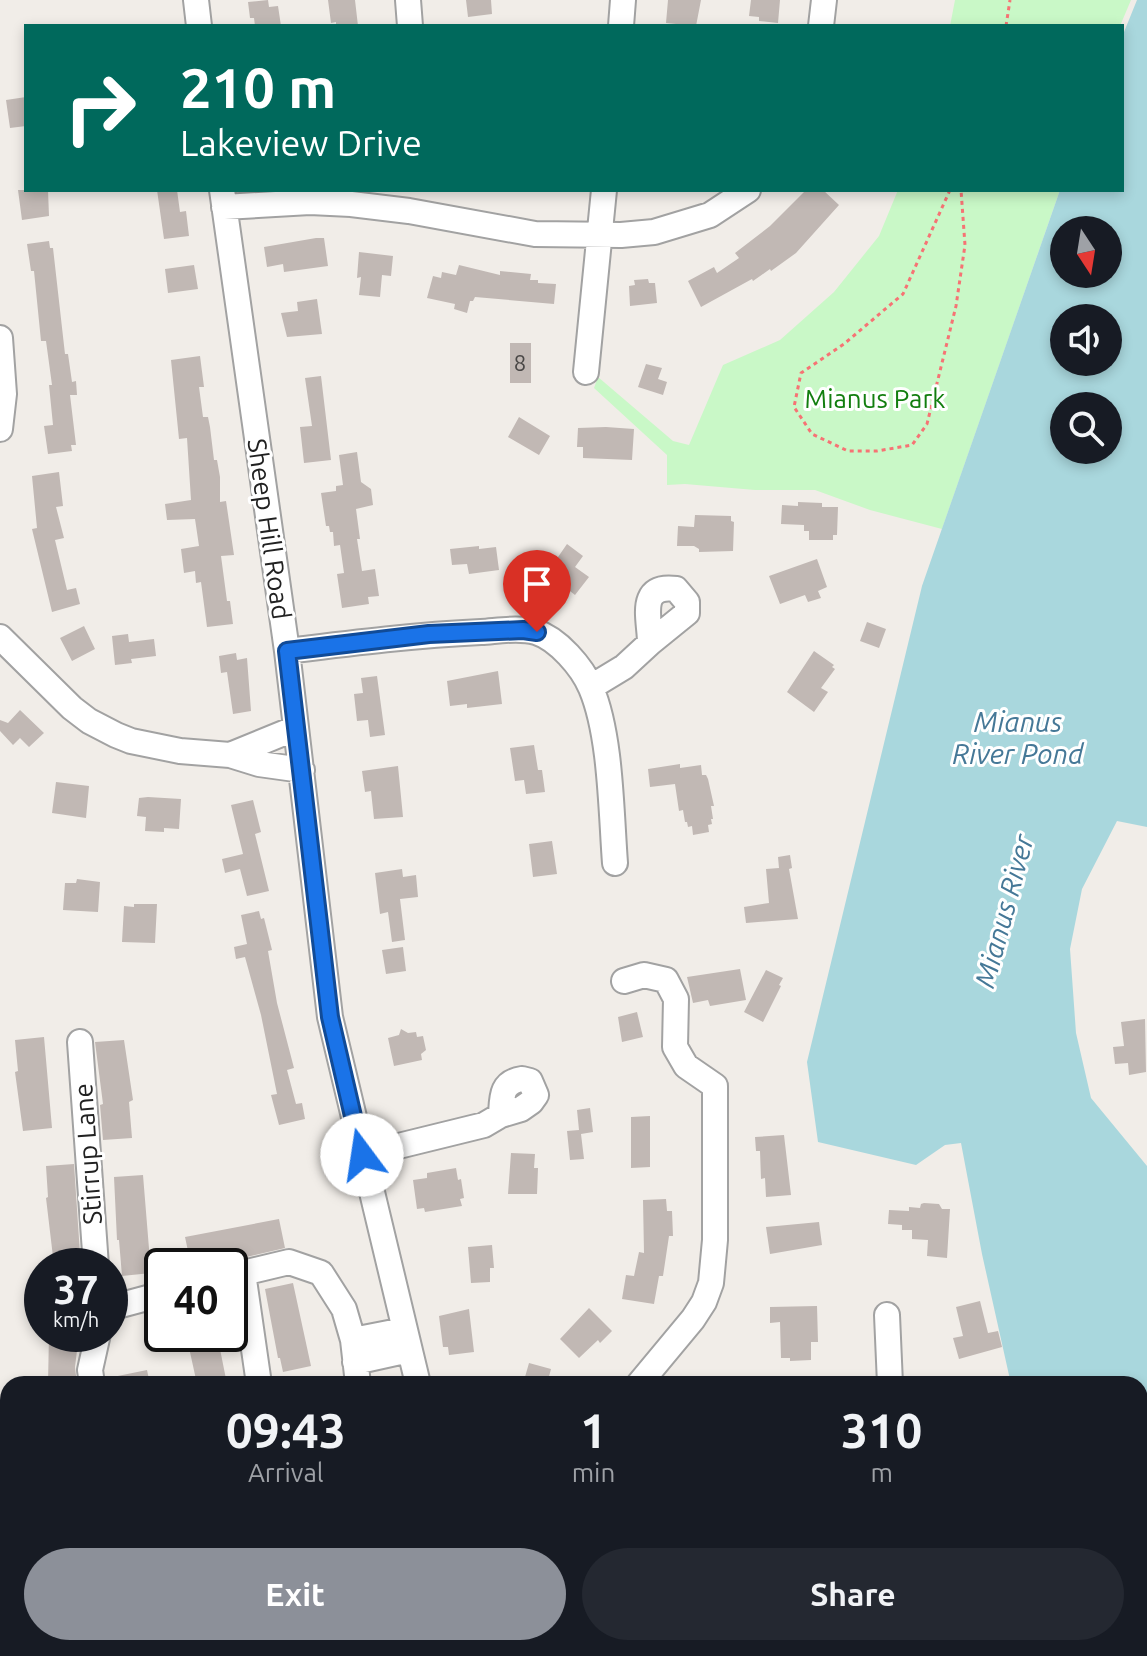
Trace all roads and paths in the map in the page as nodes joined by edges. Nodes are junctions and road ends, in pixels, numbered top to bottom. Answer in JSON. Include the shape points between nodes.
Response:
{"nodes":[{"id":1,"x":196,"y":0,"type":"edge"},
{"id":2,"x":408,"y":0,"type":"edge"},
{"id":3,"x":623,"y":0,"type":"edge"},
{"id":4,"x":824,"y":0,"type":"edge"},
{"id":5,"x":1010,"y":0,"type":"edge"},
{"id":6,"x":199,"y":24,"type":"edge"},
{"id":7,"x":410,"y":24,"type":"edge"},
{"id":8,"x":621,"y":24,"type":"edge"},
{"id":9,"x":821,"y":24,"type":"edge"},
{"id":10,"x":1006,"y":24,"type":"edge"},
{"id":11,"x":604,"y":192,"type":"edge"},
{"id":12,"x":745,"y":192,"type":"edge"},
{"id":13,"x":949,"y":192,"type":"edge"},
{"id":14,"x":961,"y":192,"type":"edge"},
{"id":15,"x":223,"y":198,"type":"edge"},
{"id":16,"x":410,"y":200,"type":"edge"},
{"id":17,"x":599,"y":236,"type":"junction"},
{"id":18,"x":0,"y":338,"type":"edge"},
{"id":19,"x":586,"y":372,"type":"dead end"},
{"id":20,"x":0,"y":429,"type":"edge"},
{"id":21,"x":0,"y":637,"type":"edge"},
{"id":22,"x":650,"y":643,"type":"dead end"},
{"id":23,"x":287,"y":651,"type":"junction"},
{"id":24,"x":591,"y":687,"type":"junction"},
{"id":25,"x":299,"y":749,"type":"junction"},
{"id":26,"x":230,"y":755,"type":"junction"},
{"id":27,"x":615,"y":863,"type":"dead end"},
{"id":28,"x":624,"y":981,"type":"dead end"},
{"id":29,"x":80,"y":1042,"type":"dead end"},
{"id":30,"x":501,"y":1115,"type":"dead end"},
{"id":31,"x":362,"y":1155,"type":"junction"},
{"id":32,"x":95,"y":1248,"type":"edge"},
{"id":33,"x":248,"y":1272,"type":"edge"},
{"id":34,"x":887,"y":1315,"type":"dead end"},
{"id":35,"x":248,"y":1330,"type":"edge"},
{"id":36,"x":407,"y":1340,"type":"junction"},
{"id":37,"x":94,"y":1352,"type":"edge"},
{"id":38,"x":355,"y":1362,"type":"edge"},
{"id":39,"x":91,"y":1376,"type":"edge"},
{"id":40,"x":257,"y":1376,"type":"edge"},
{"id":41,"x":416,"y":1376,"type":"edge"},
{"id":42,"x":646,"y":1376,"type":"edge"},
{"id":43,"x":890,"y":1376,"type":"edge"}],
"edges":[{"from":1,"to":6,"type":"street"},
{"from":2,"to":7,"type":"street"},
{"from":3,"to":8,"type":"street"},
{"from":4,"to":9,"type":"street"},
{"from":5,"to":10,"type":"path"},
{"from":11,"to":17,"type":"street"},
{"from":12,"to":17,"type":"street","via":[[710,215],[682,225]]},
{"from":13,"to":14,"type":"path","via":[[903,294],[801,373],[794,407],[812,434],[848,451],[912,445],[927,424],[965,245]]},
{"from":15,"to":16,"type":"street"},
{"from":15,"to":23,"type":"street","name":"Sheep Hill Road"},
{"from":16,"to":17,"type":"street","via":[[535,234]]},
{"from":17,"to":19,"type":"street"},
{"from":18,"to":20,"type":"street"},
{"from":21,"to":26,"type":"street","via":[[72,708],[104,729],[141,743]]},
{"from":22,"to":24,"type":"street"},
{"from":23,"to":24,"type":"street","via":[[429,634],[523,630],[537,632],[570,657]]},
{"from":23,"to":25,"type":"street","name":"Sheep Hill Road"},
{"from":24,"to":27,"type":"street","via":[[604,739]]},
{"from":25,"to":26,"type":"street"},
{"from":25,"to":26,"type":"street","via":[[259,764]]},
{"from":25,"to":31,"type":"street","name":"Sheep Hill Road","via":[[330,1017]]},
{"from":28,"to":42,"type":"street","via":[[644,975],[666,980],[676,999],[675,1047],[686,1066],[715,1086],[711,1283],[693,1319]]},
{"from":29,"to":32,"type":"street","name":"Stirrup Lane"},
{"from":30,"to":31,"type":"street","via":[[462,1132]]},
{"from":31,"to":36,"type":"street","name":"Sheep Hill Road"},
{"from":33,"to":38,"type":"street","via":[[289,1262],[321,1273],[344,1309]]},
{"from":34,"to":43,"type":"street"},
{"from":35,"to":40,"type":"street"},
{"from":36,"to":38,"type":"street"},
{"from":36,"to":41,"type":"street","name":"Sheep Hill Road"},
{"from":37,"to":39,"type":"street"}]}
